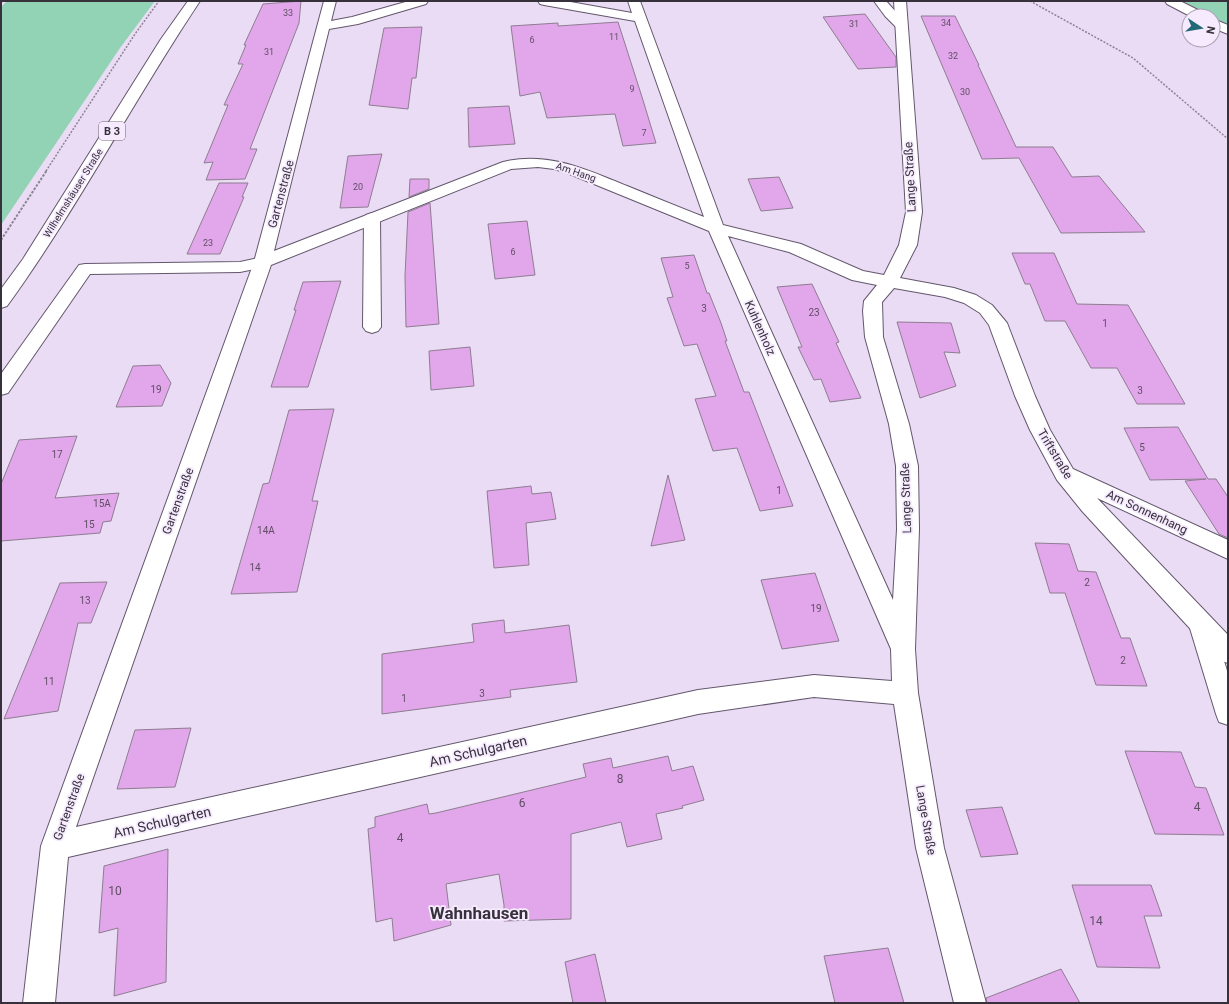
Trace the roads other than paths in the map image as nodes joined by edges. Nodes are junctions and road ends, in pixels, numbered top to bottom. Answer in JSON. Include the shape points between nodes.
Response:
{"nodes":[{"id":1,"x":194,"y":1,"type":"edge"},
{"id":2,"x":330,"y":1,"type":"edge"},
{"id":3,"x":422,"y":1,"type":"edge"},
{"id":4,"x":544,"y":1,"type":"edge"},
{"id":5,"x":880,"y":1,"type":"edge"},
{"id":6,"x":900,"y":1,"type":"edge"},
{"id":7,"x":1171,"y":1,"type":"edge"},
{"id":8,"x":1185,"y":8,"type":"edge"},
{"id":9,"x":637,"y":9,"type":"edge"},
{"id":10,"x":901,"y":25,"type":"junction"},
{"id":11,"x":325,"y":26,"type":"junction"},
{"id":12,"x":372,"y":218,"type":"junction"},
{"id":13,"x":716,"y":228,"type":"junction"},
{"id":14,"x":263,"y":262,"type":"junction"},
{"id":15,"x":889,"y":282,"type":"junction"},
{"id":16,"x":1,"y":302,"type":"edge"},
{"id":17,"x":372,"y":327,"type":"dead end"},
{"id":18,"x":1,"y":388,"type":"edge"},
{"id":19,"x":1065,"y":474,"type":"junction"},
{"id":20,"x":1228,"y":550,"type":"edge"},
{"id":21,"x":1202,"y":625,"type":"junction"},
{"id":22,"x":903,"y":649,"type":"junction"},
{"id":23,"x":1228,"y":652,"type":"edge"},
{"id":24,"x":905,"y":693,"type":"junction"},
{"id":25,"x":1228,"y":714,"type":"edge"},
{"id":26,"x":55,"y":846,"type":"junction"},
{"id":27,"x":39,"y":1003,"type":"edge"},
{"id":28,"x":970,"y":1003,"type":"edge"}],
"edges":[{"from":1,"to":16,"type":"street","name":"Wilhelmshäuser Straße","number":"B 3","via":[[31,261]]},
{"from":2,"to":11,"type":"street","name":"Gartenstraße"},
{"from":3,"to":11,"type":"street","via":[[354,21]]},
{"from":4,"to":9,"type":"street"},
{"from":5,"to":10,"type":"lane"},
{"from":6,"to":10,"type":"street","name":"Lange Straße"},
{"from":7,"to":8,"type":"street"},
{"from":9,"to":13,"type":"street","name":"Kuhlenholz"},
{"from":10,"to":15,"type":"street","name":"Lange Straße","via":[[914,212],[908,245]]},
{"from":11,"to":14,"type":"street","name":"Gartenstraße"},
{"from":12,"to":13,"type":"street","name":"Am Hang","via":[[508,165],[543,162],[582,173]]},
{"from":12,"to":14,"type":"street","name":"Am Hang"},
{"from":12,"to":17,"type":"lane"},
{"from":13,"to":15,"type":"street","name":"Am Hang","via":[[795,248],[858,276]]},
{"from":13,"to":22,"type":"street","name":"Kuhlenholz"},
{"from":14,"to":18,"type":"lane","via":[[240,267],[85,269]]},
{"from":14,"to":26,"type":"street","name":"Gartenstraße"},
{"from":15,"to":19,"type":"street","name":"Triftstraße","via":[[948,292],[970,299],[986,309],[998,323],[1040,430]]},
{"from":15,"to":22,"type":"street","name":"Lange Straße","via":[[873,301],[872,311],[874,337],[899,424],[907,466],[908,529]]},
{"from":19,"to":20,"type":"street","name":"Am Sonnenhang"},
{"from":19,"to":21,"type":"street","name":"Triftstraße","via":[[1090,505]]},
{"from":21,"to":23,"type":"street","name":"Triftstraße"},
{"from":21,"to":25,"type":"lane"},
{"from":22,"to":24,"type":"street","name":"Lange Straße"},
{"from":24,"to":26,"type":"street","name":"Am Schulgarten","via":[[814,686],[698,702]]},
{"from":24,"to":28,"type":"street","name":"Lange Straße","via":[[930,848]]},
{"from":26,"to":27,"type":"street","name":"Gartenstraße"}]}
